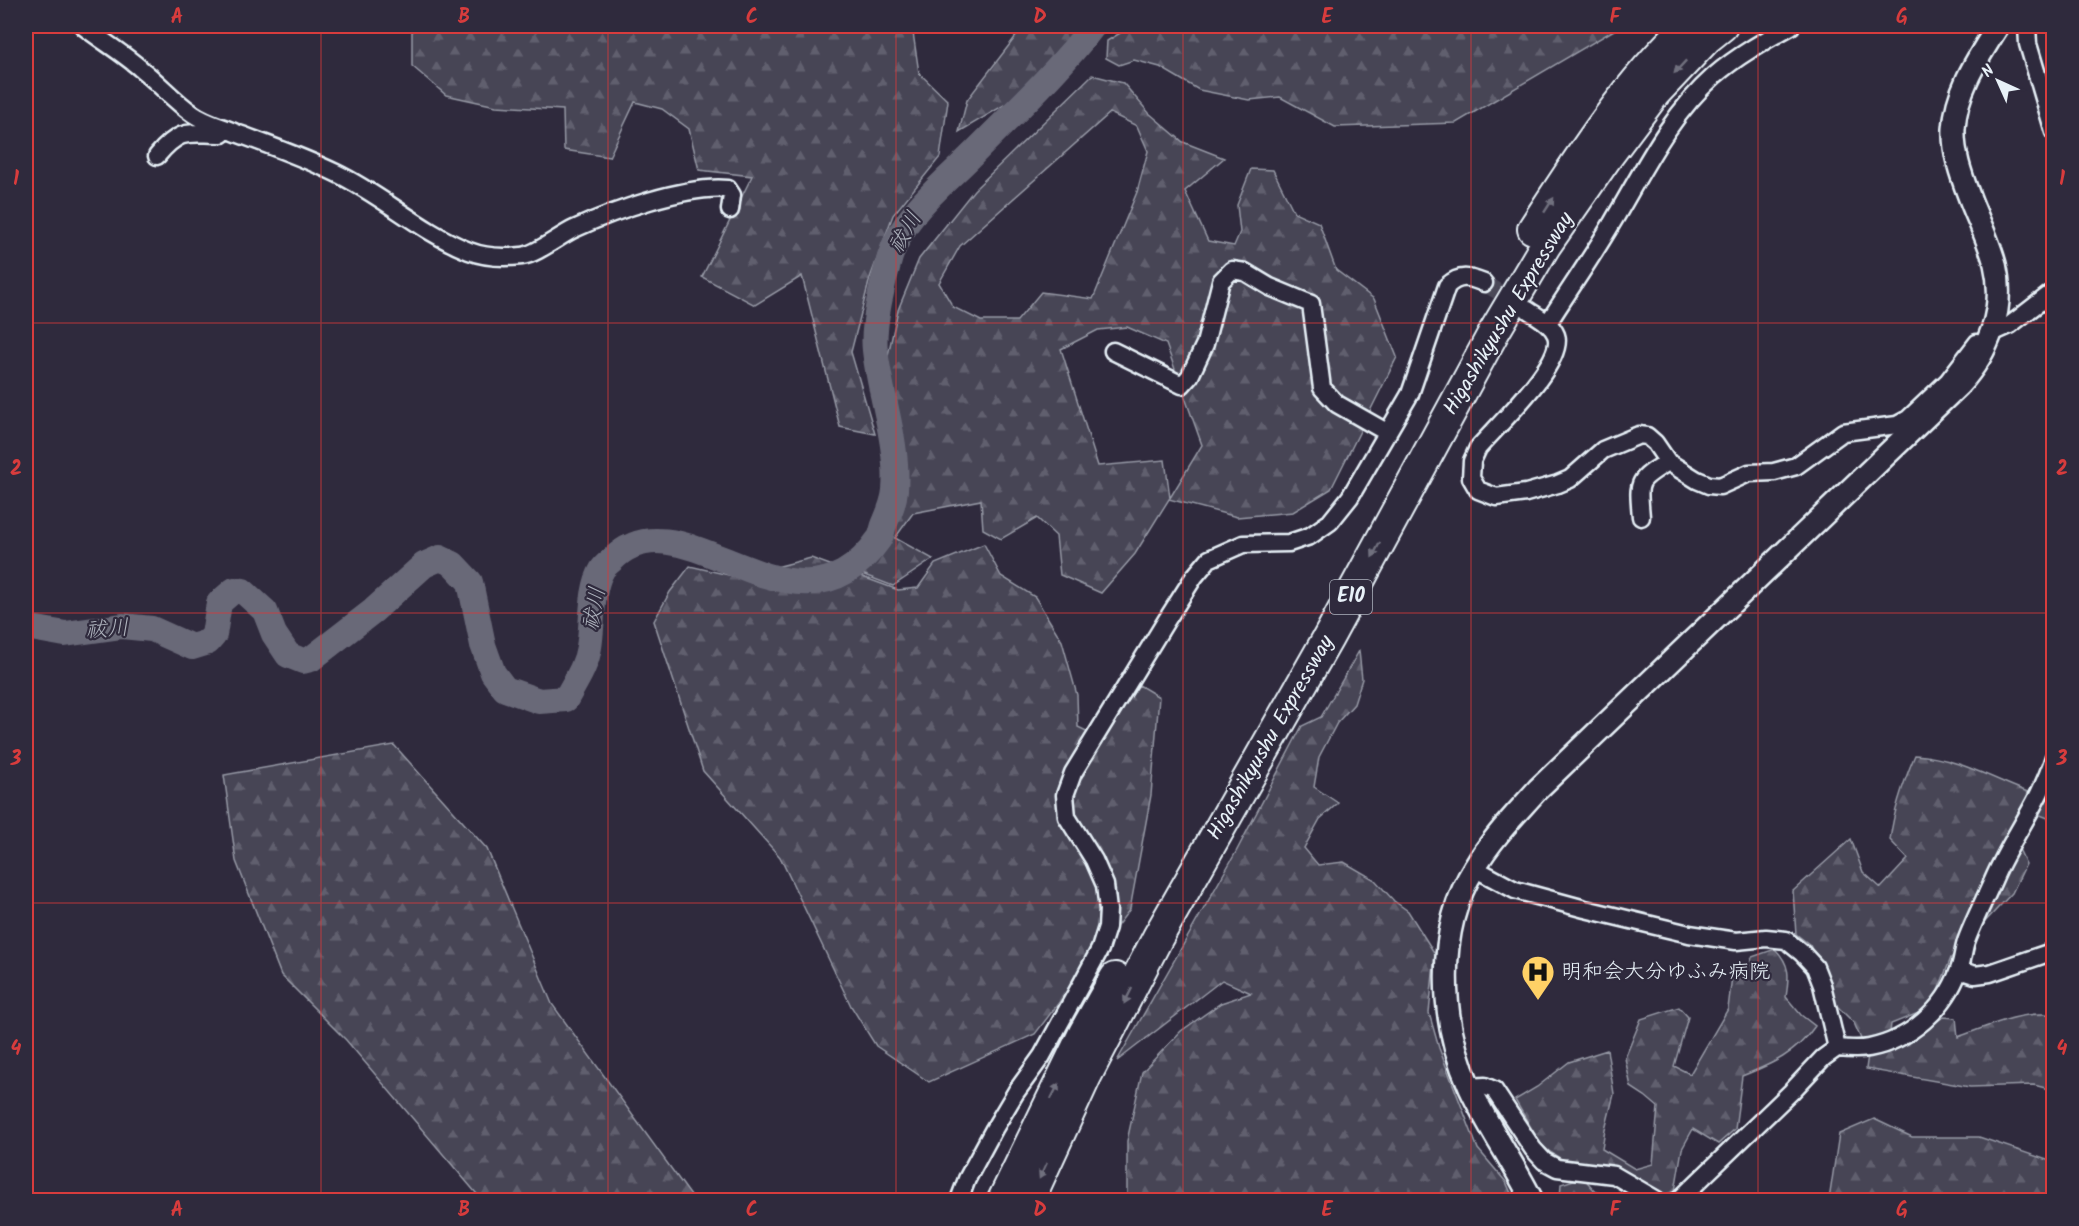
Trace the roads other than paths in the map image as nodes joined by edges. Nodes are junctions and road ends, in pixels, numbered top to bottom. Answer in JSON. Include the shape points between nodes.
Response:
{"nodes":[{"id":1,"x":83,"y":26,"type":"edge"},
{"id":2,"x":1688,"y":26,"type":"edge"},
{"id":3,"x":1722,"y":26,"type":"edge"},
{"id":4,"x":1791,"y":26,"type":"edge"},
{"id":5,"x":1998,"y":26,"type":"edge"},
{"id":6,"x":2027,"y":26,"type":"edge"},
{"id":7,"x":2054,"y":132,"type":"edge"},
{"id":8,"x":239,"y":134,"type":"junction"},
{"id":9,"x":157,"y":156,"type":"dead end"},
{"id":10,"x":730,"y":210,"type":"dead end"},
{"id":11,"x":1484,"y":283,"type":"tunnel mouth"},
{"id":12,"x":2054,"y":291,"type":"edge"},
{"id":13,"x":1528,"y":310,"type":"tunnel mouth"},
{"id":14,"x":1548,"y":323,"type":"junction"},
{"id":15,"x":1990,"y":339,"type":"junction"},
{"id":16,"x":1113,"y":351,"type":"dead end"},
{"id":17,"x":1388,"y":434,"type":"junction"},
{"id":18,"x":1668,"y":462,"type":"junction"},
{"id":19,"x":1641,"y":517,"type":"dead end"},
{"id":20,"x":2054,"y":757,"type":"edge"},
{"id":21,"x":1474,"y":868,"type":"junction"},
{"id":22,"x":2054,"y":951,"type":"edge"},
{"id":23,"x":1959,"y":970,"type":"junction"},
{"id":24,"x":1838,"y":1048,"type":"junction"},
{"id":25,"x":1469,"y":1087,"type":"junction"},
{"id":26,"x":959,"y":1200,"type":"edge"},
{"id":27,"x":1003,"y":1200,"type":"edge"},
{"id":28,"x":1029,"y":1200,"type":"edge"},
{"id":29,"x":1532,"y":1200,"type":"edge"},
{"id":30,"x":1657,"y":1200,"type":"edge"},
{"id":31,"x":1679,"y":1200,"type":"edge"}],
"edges":[{"from":1,"to":8,"type":"street","via":[[192,113]]},
{"from":27,"to":2,"type":"highway","name":"Higashikyushu Expressway","number":"E10","one_way":true,"via":[[1084,1033],[1512,265],[1587,145]]},
{"from":3,"to":28,"type":"highway","name":"Higashikyushu Expressway","number":"E10","one_way":true,"via":[[1656,93],[1607,157],[1545,246],[1494,332],[1328,638],[1158,937],[1086,1076]]},
{"from":4,"to":14,"type":"street","via":[[1739,56],[1682,109],[1664,132],[1612,224]]},
{"from":5,"to":15,"type":"street","via":[[1966,81],[1954,132],[1960,172],[1997,275],[1998,308]]},
{"from":6,"to":7,"type":"street","via":[[2028,44]]},
{"from":8,"to":9,"type":"street","via":[[184,133]]},
{"from":8,"to":10,"type":"street","via":[[337,173],[449,241],[487,256],[526,256],[575,228],[644,203],[691,192],[728,189],[732,195]]},
{"from":11,"to":17,"type":"street","via":[[1467,276],[1447,286],[1410,394]]},
{"from":12,"to":15,"type":"street"},
{"from":13,"to":14,"type":"street"},
{"from":14,"to":18,"type":"street","via":[[1556,335],[1554,358],[1478,448],[1471,478],[1478,490],[1496,497],[1558,484],[1570,479],[1603,450],[1639,435],[1655,443]]},
{"from":15,"to":18,"type":"street","via":[[1972,347],[1948,381],[1908,419],[1897,425],[1843,432],[1796,466],[1749,473],[1720,486],[1697,480]]},
{"from":15,"to":21,"type":"street","via":[[1959,385],[1538,789]]},
{"from":16,"to":17,"type":"street","via":[[1182,385],[1205,344],[1221,280],[1232,270],[1245,272],[1311,304],[1322,388],[1337,404]]},
{"from":17,"to":26,"type":"street","via":[[1350,497],[1330,522],[1310,536],[1289,543],[1242,544],[1209,559],[1166,621],[1073,773],[1065,795],[1067,817],[1105,885],[1107,927],[1077,992],[1042,1056],[994,1129]]},
{"from":18,"to":19,"type":"street","via":[[1643,478],[1638,488]]},
{"from":20,"to":23,"type":"street","via":[[2039,795],[1996,874],[1967,940]]},
{"from":21,"to":24,"type":"street","via":[[1515,890],[1689,934],[1736,941],[1786,940],[1815,967]]},
{"from":21,"to":25,"type":"street","via":[[1453,920],[1446,978],[1451,1023]]},
{"from":22,"to":23,"type":"street","via":[[1990,973],[1975,975]]},
{"from":23,"to":24,"type":"street","via":[[1945,999],[1912,1030],[1869,1049]]},
{"from":24,"to":31,"type":"street","via":[[1823,1058]]},
{"from":25,"to":29,"type":"street"},
{"from":25,"to":30,"type":"street","via":[[1494,1090],[1544,1161],[1557,1168],[1614,1175]]}]}
